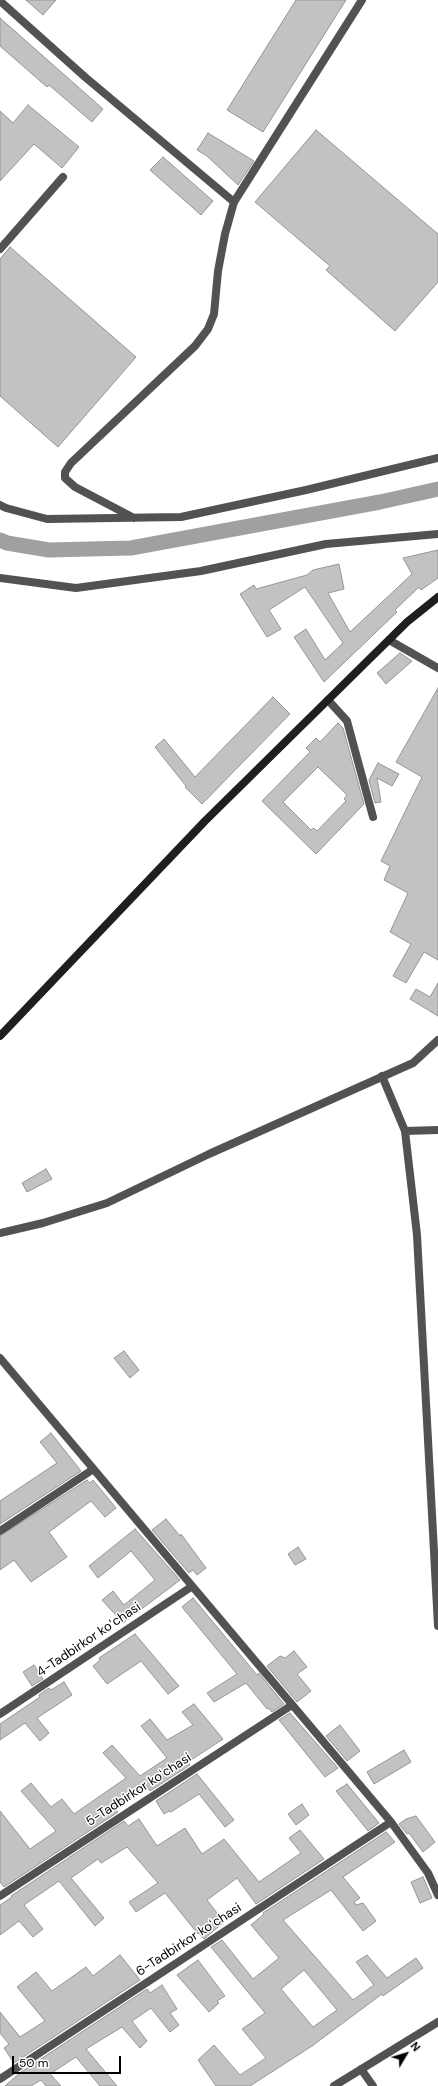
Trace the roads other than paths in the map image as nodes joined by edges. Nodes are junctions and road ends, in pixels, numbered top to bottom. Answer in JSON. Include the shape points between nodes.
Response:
{"nodes":[{"id":1,"x":362,"y":0,"type":"edge"},
{"id":2,"x":0,"y":1,"type":"edge"},
{"id":3,"x":63,"y":177,"type":"dead end"},
{"id":4,"x":234,"y":202,"type":"junction"},
{"id":5,"x":0,"y":249,"type":"edge"},
{"id":6,"x":438,"y":458,"type":"edge"},
{"id":7,"x":0,"y":505,"type":"edge"},
{"id":8,"x":134,"y":518,"type":"junction"},
{"id":9,"x":438,"y":534,"type":"edge"},
{"id":10,"x":0,"y":578,"type":"edge"},
{"id":11,"x":438,"y":597,"type":"edge"},
{"id":12,"x":389,"y":640,"type":"junction"},
{"id":13,"x":438,"y":668,"type":"edge"},
{"id":14,"x":328,"y":700,"type":"junction"},
{"id":15,"x":373,"y":817,"type":"dead end"},
{"id":16,"x":0,"y":1036,"type":"edge"},
{"id":17,"x":438,"y":1040,"type":"edge"},
{"id":18,"x":382,"y":1076,"type":"junction"},
{"id":19,"x":405,"y":1130,"type":"junction"},
{"id":20,"x":438,"y":1130,"type":"edge"},
{"id":21,"x":0,"y":1233,"type":"edge"},
{"id":22,"x":0,"y":1358,"type":"edge"},
{"id":23,"x":92,"y":1470,"type":"junction"},
{"id":24,"x":0,"y":1531,"type":"edge"},
{"id":25,"x":191,"y":1587,"type":"junction"},
{"id":26,"x":438,"y":1626,"type":"edge"},
{"id":27,"x":292,"y":1705,"type":"junction"},
{"id":28,"x":0,"y":1714,"type":"edge"},
{"id":29,"x":391,"y":1822,"type":"junction"},
{"id":30,"x":438,"y":1895,"type":"edge"},
{"id":31,"x":0,"y":1896,"type":"edge"},
{"id":32,"x":438,"y":2022,"type":"edge"},
{"id":33,"x":361,"y":2069,"type":"junction"},
{"id":34,"x":0,"y":2079,"type":"edge"},
{"id":35,"x":334,"y":2086,"type":"edge"},
{"id":36,"x":373,"y":2086,"type":"edge"}],
"edges":[{"from":1,"to":4,"type":"street"},
{"from":2,"to":4,"type":"street","via":[[85,77]]},
{"from":3,"to":5,"type":"street"},
{"from":4,"to":8,"type":"street","via":[[224,242],[214,314],[208,329],[195,346],[71,463],[65,472],[65,478],[75,487]]},
{"from":6,"to":8,"type":"street","via":[[181,517]]},
{"from":7,"to":8,"type":"street","via":[[47,519]]},
{"from":9,"to":10,"type":"street","via":[[326,544],[201,571],[76,588]]},
{"from":11,"to":12,"type":"main road"},
{"from":12,"to":13,"type":"street"},
{"from":12,"to":14,"type":"main road"},
{"from":14,"to":15,"type":"street","via":[[347,721]]},
{"from":14,"to":16,"type":"main road","via":[[205,821]]},
{"from":17,"to":18,"type":"street","via":[[413,1064]]},
{"from":18,"to":19,"type":"street"},
{"from":18,"to":21,"type":"street","via":[[108,1203]]},
{"from":19,"to":20,"type":"street"},
{"from":19,"to":26,"type":"street","via":[[417,1235]]},
{"from":22,"to":23,"type":"street"},
{"from":23,"to":24,"type":"street"},
{"from":23,"to":25,"type":"street"},
{"from":25,"to":27,"type":"street"},
{"from":25,"to":28,"type":"street","name":"4-Tadbirkor koʻchasi"},
{"from":27,"to":29,"type":"street"},
{"from":27,"to":31,"type":"street","name":"5-Tadbirkor koʻchasi"},
{"from":29,"to":30,"type":"street","via":[[428,1874]]},
{"from":29,"to":34,"type":"street","name":"6-Tadbirkor koʻchasi"},
{"from":32,"to":33,"type":"street"},
{"from":33,"to":35,"type":"street"},
{"from":33,"to":36,"type":"street"}]}
